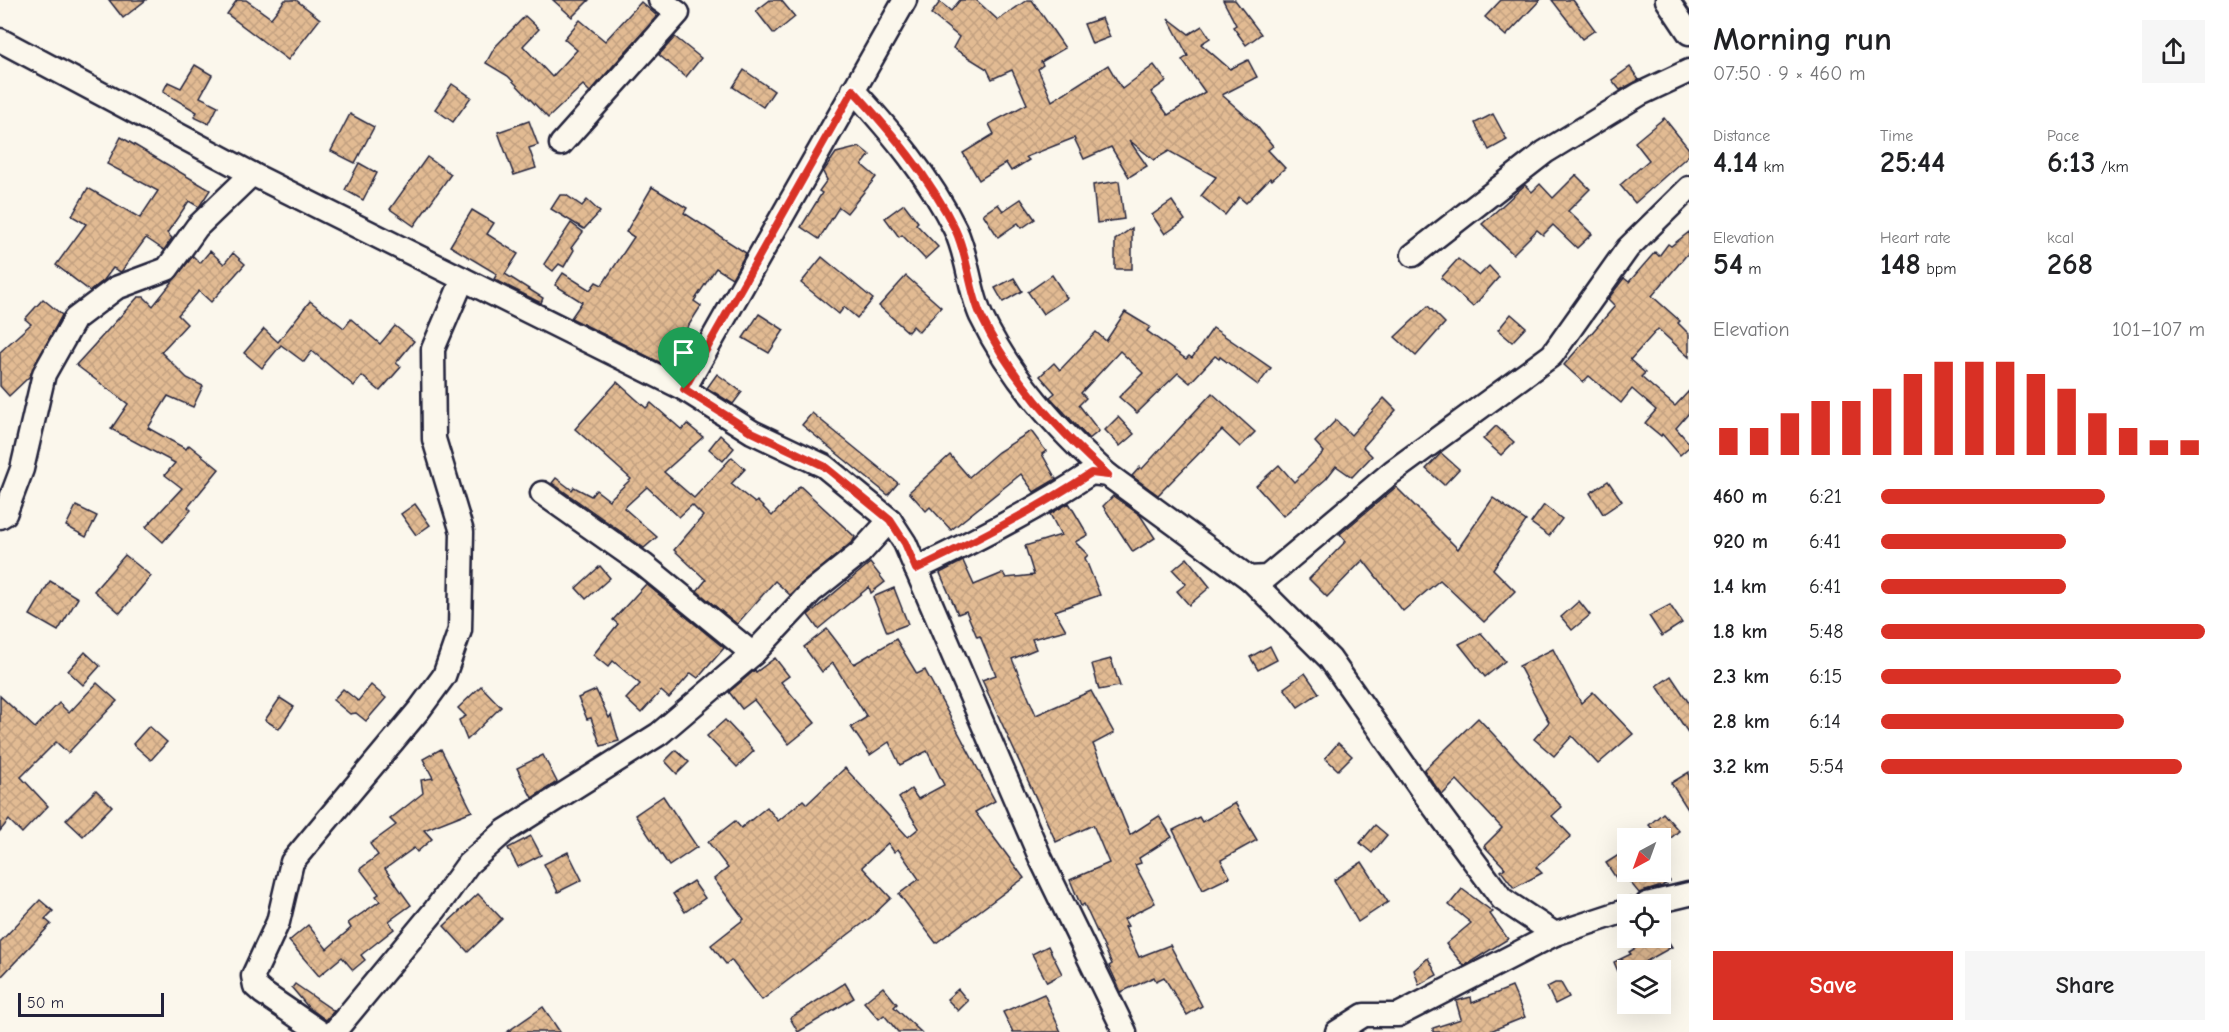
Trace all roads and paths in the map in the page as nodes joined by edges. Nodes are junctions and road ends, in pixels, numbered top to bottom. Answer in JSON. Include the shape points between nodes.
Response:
{"nodes":[{"id":1,"x":660,"y":0,"type":"edge"},
{"id":2,"x":905,"y":0,"type":"edge"},
{"id":3,"x":1667,"y":0,"type":"edge"},
{"id":4,"x":1689,"y":33,"type":"edge"},
{"id":5,"x":0,"y":40,"type":"edge"},
{"id":6,"x":1689,"y":71,"type":"edge"},
{"id":7,"x":853,"y":90,"type":"junction"},
{"id":8,"x":561,"y":144,"type":"dead end"},
{"id":9,"x":252,"y":174,"type":"junction"},
{"id":10,"x":1689,"y":188,"type":"edge"},
{"id":11,"x":1413,"y":255,"type":"dead end"},
{"id":12,"x":463,"y":279,"type":"junction"},
{"id":13,"x":684,"y":389,"type":"junction"},
{"id":14,"x":1108,"y":475,"type":"junction"},
{"id":15,"x":542,"y":493,"type":"dead end"},
{"id":16,"x":0,"y":517,"type":"edge"},
{"id":17,"x":890,"y":520,"type":"junction"},
{"id":18,"x":916,"y":569,"type":"junction"},
{"id":19,"x":1249,"y":578,"type":"junction"},
{"id":20,"x":753,"y":654,"type":"junction"},
{"id":21,"x":1689,"y":894,"type":"edge"},
{"id":22,"x":1671,"y":898,"type":"edge"},
{"id":23,"x":1617,"y":914,"type":"edge"},
{"id":24,"x":1555,"y":934,"type":"junction"},
{"id":25,"x":320,"y":1032,"type":"edge"},
{"id":26,"x":334,"y":1032,"type":"edge"},
{"id":27,"x":1125,"y":1032,"type":"edge"},
{"id":28,"x":1337,"y":1032,"type":"edge"}],
"edges":[{"from":1,"to":8,"type":"street","via":[[678,13]]},
{"from":2,"to":7,"type":"street"},
{"from":3,"to":4,"type":"street"},
{"from":5,"to":9,"type":"street"},
{"from":6,"to":11,"type":"street","via":[[1640,94],[1545,152]]},
{"from":7,"to":13,"type":"street"},
{"from":7,"to":14,"type":"street","via":[[906,150],[956,230],[981,315],[1018,378],[1062,434]]},
{"from":9,"to":12,"type":"street"},
{"from":9,"to":16,"type":"street","via":[[197,227],[167,269],[116,288],[75,319],[44,374],[22,469],[5,514]]},
{"from":10,"to":19,"type":"street","via":[[1628,248],[1552,355],[1392,472],[1267,577]]},
{"from":12,"to":13,"type":"street"},
{"from":12,"to":25,"type":"street","via":[[433,349],[434,439],[462,532],[460,630],[444,676],[292,862],[278,922],[253,976],[255,986],[263,993]]},
{"from":13,"to":17,"type":"street","via":[[752,432],[824,466]]},
{"from":14,"to":18,"type":"street","via":[[1091,473],[1002,527]]},
{"from":14,"to":19,"type":"street"},
{"from":15,"to":20,"type":"street","via":[[644,565]]},
{"from":17,"to":18,"type":"street"},
{"from":17,"to":20,"type":"street","via":[[860,553],[811,592]]},
{"from":18,"to":27,"type":"street","via":[[1040,857]]},
{"from":19,"to":24,"type":"street","via":[[1330,659],[1502,899]]},
{"from":20,"to":26,"type":"street","via":[[659,734],[514,825],[468,864]]},
{"from":21,"to":22,"type":"street"},
{"from":23,"to":24,"type":"street"},
{"from":24,"to":28,"type":"street","via":[[1398,1015],[1364,1015]]}]}
